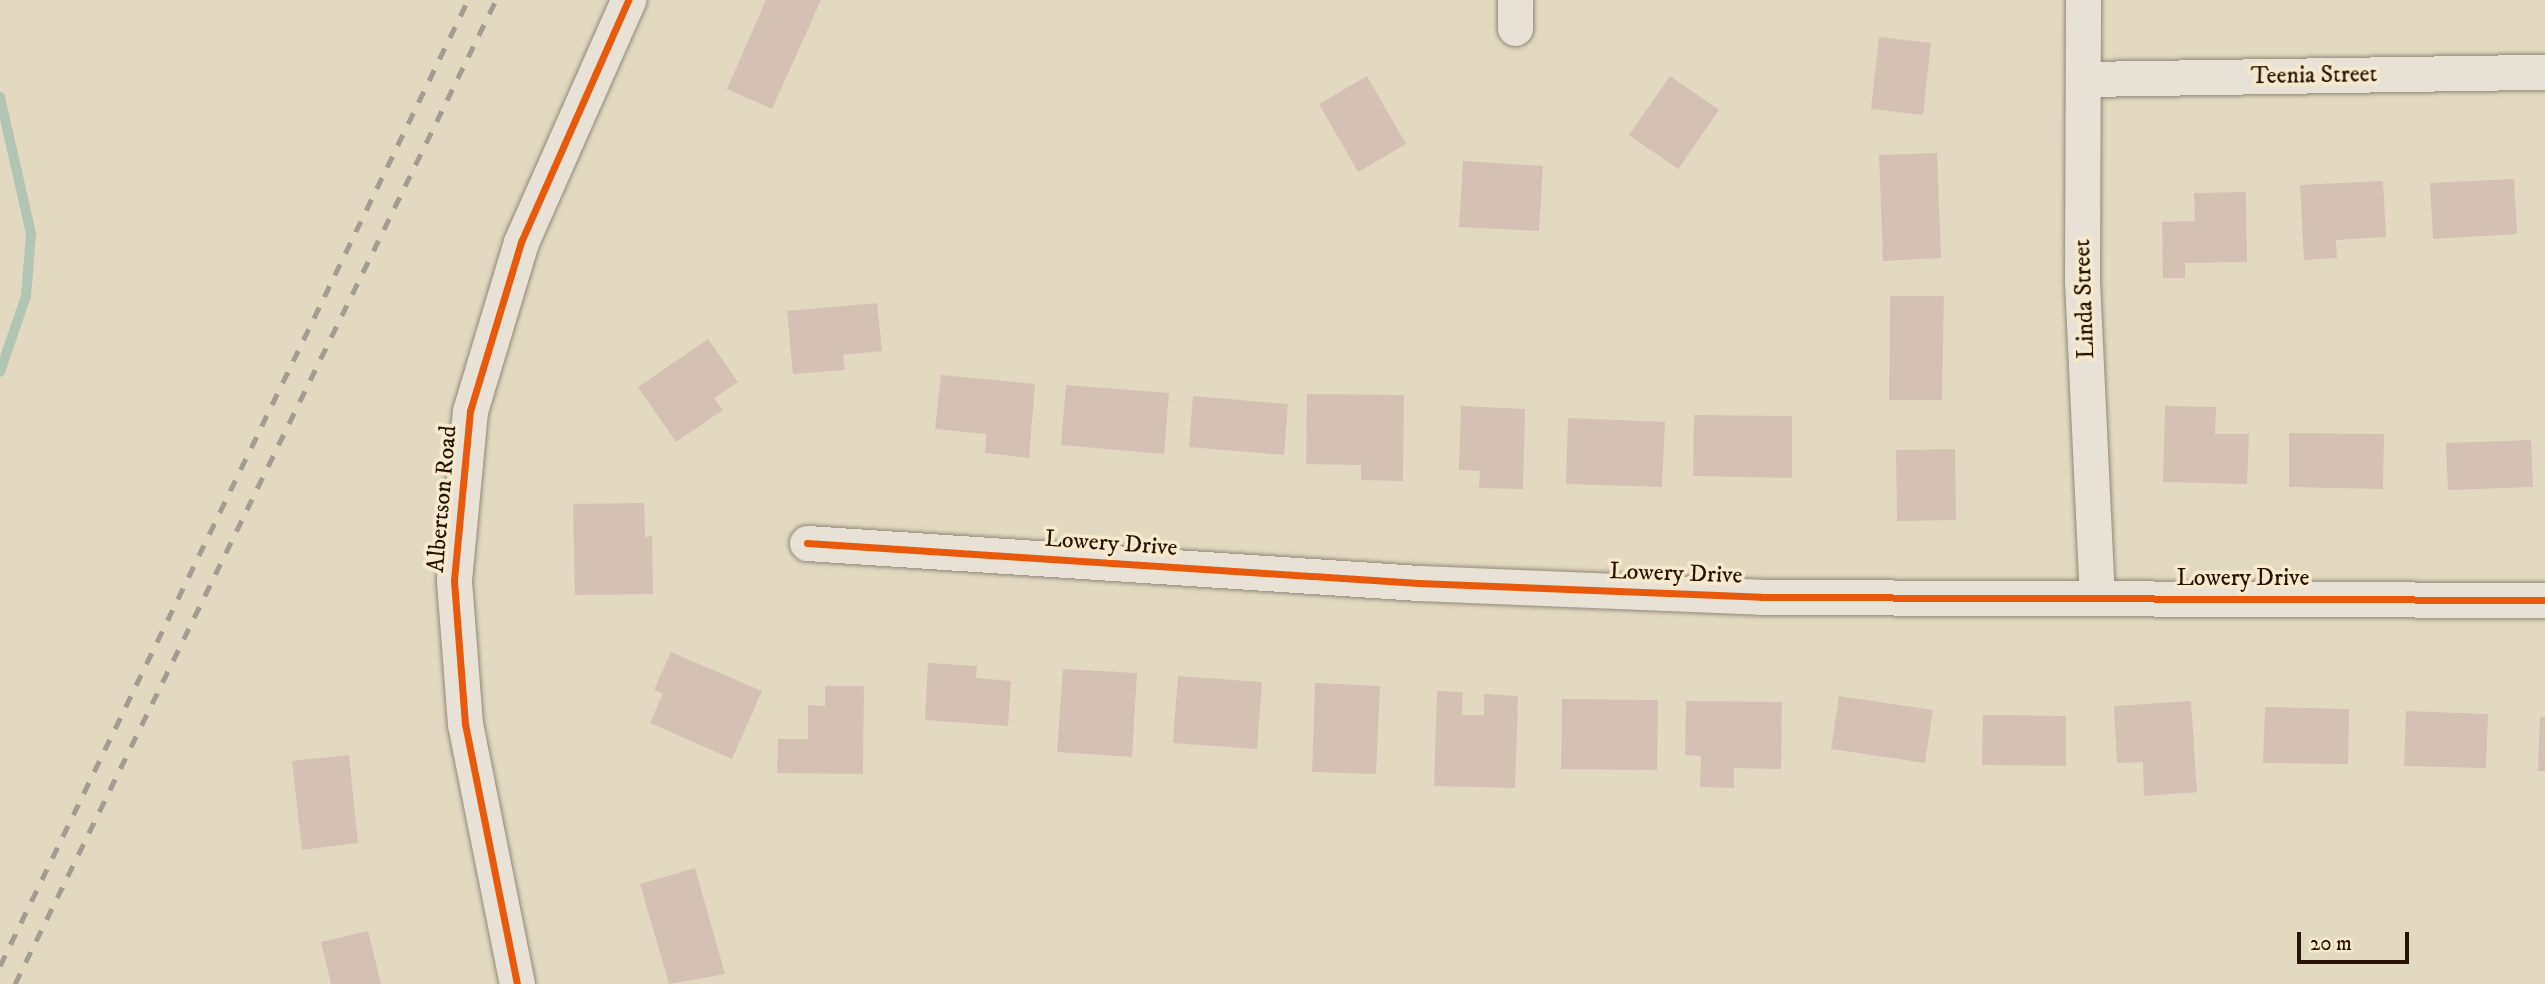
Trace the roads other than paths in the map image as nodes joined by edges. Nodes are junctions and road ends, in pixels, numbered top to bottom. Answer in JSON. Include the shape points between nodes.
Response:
{"nodes":[{"id":1,"x":628,"y":0,"type":"edge"},
{"id":2,"x":2083,"y":0,"type":"edge"},
{"id":3,"x":2545,"y":72,"type":"edge"},
{"id":4,"x":2084,"y":79,"type":"junction"},
{"id":5,"x":807,"y":542,"type":"dead end"},
{"id":6,"x":2097,"y":598,"type":"junction"},
{"id":7,"x":2545,"y":600,"type":"edge"},
{"id":8,"x":517,"y":984,"type":"edge"}],
"edges":[{"from":1,"to":8,"type":"street","name":"Albertson Road","via":[[521,242],[470,411],[454,580],[464,724]]},
{"from":2,"to":4,"type":"street","name":"Linda Street"},
{"from":3,"to":4,"type":"street","name":"Teenia Street"},
{"from":4,"to":6,"type":"street","name":"Linda Street","via":[[2082,281]]},
{"from":5,"to":6,"type":"street","name":"Lowery Drive","via":[[1419,583],[1761,597]]},
{"from":6,"to":7,"type":"street","name":"Lowery Drive"}]}
